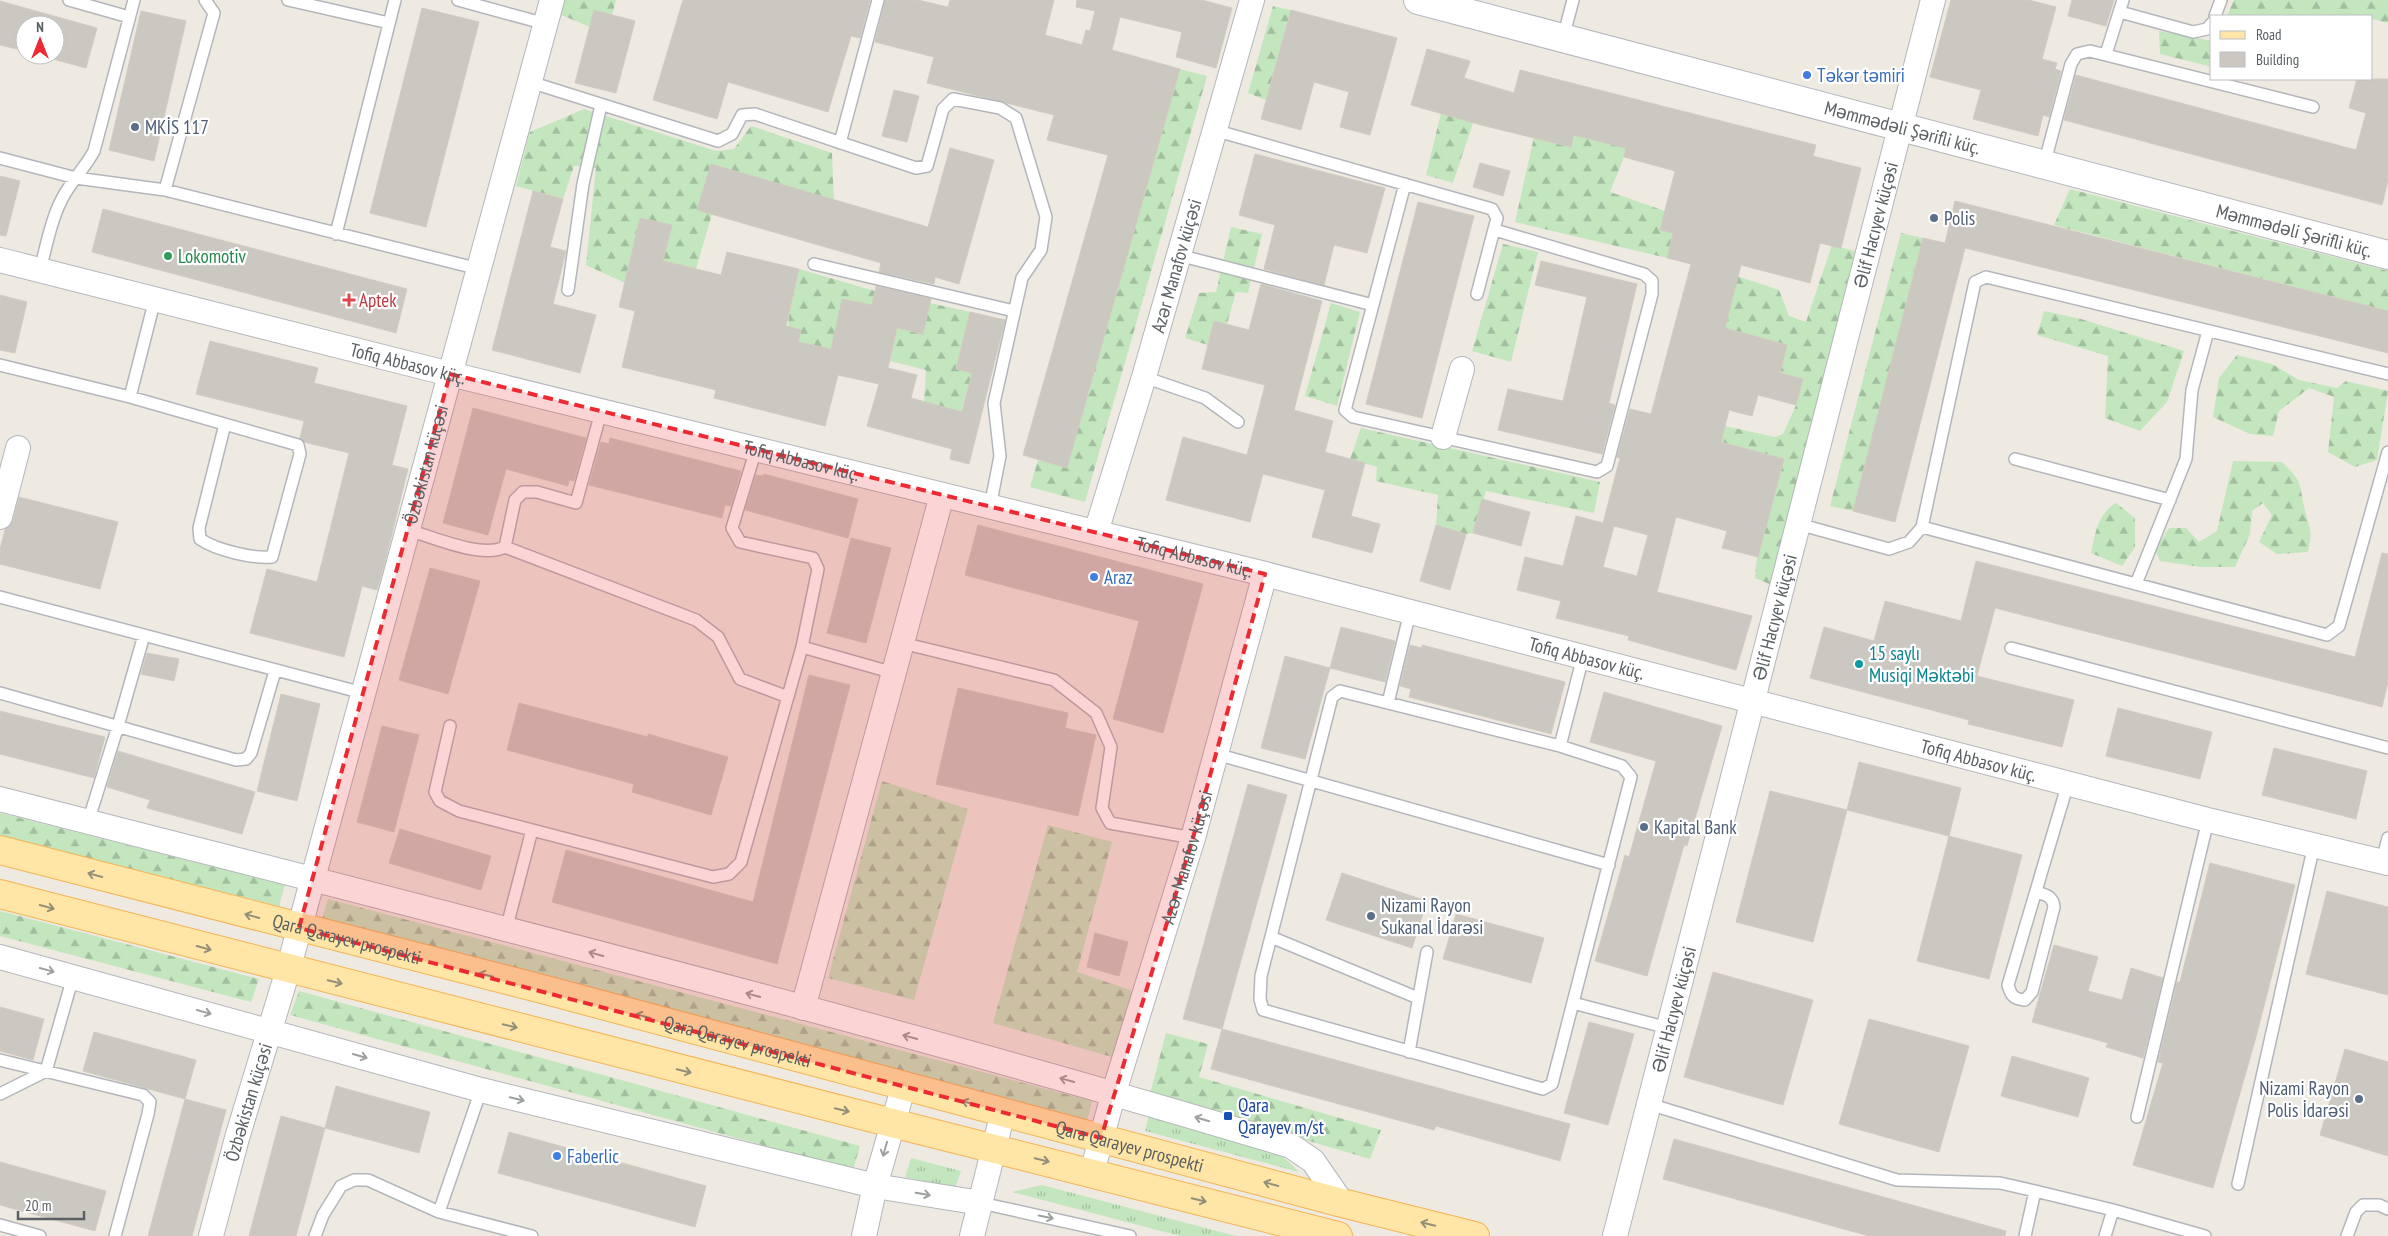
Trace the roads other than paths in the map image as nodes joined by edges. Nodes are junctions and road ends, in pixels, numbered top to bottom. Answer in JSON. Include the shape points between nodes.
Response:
{"nodes":[{"id":1,"x":69,"y":0,"type":"edge"},
{"id":2,"x":134,"y":0,"type":"edge"},
{"id":3,"x":205,"y":0,"type":"edge"},
{"id":4,"x":288,"y":0,"type":"edge"},
{"id":5,"x":395,"y":0,"type":"edge"},
{"id":6,"x":458,"y":0,"type":"edge"},
{"id":7,"x":552,"y":0,"type":"edge"},
{"id":8,"x":878,"y":0,"type":"edge"},
{"id":9,"x":1252,"y":0,"type":"edge"},
{"id":10,"x":1418,"y":0,"type":"edge"},
{"id":11,"x":1573,"y":0,"type":"edge"},
{"id":12,"x":1933,"y":0,"type":"edge"},
{"id":13,"x":2122,"y":0,"type":"edge"},
{"id":14,"x":2222,"y":0,"type":"edge"},
{"id":15,"x":1478,"y":8,"type":"edge"},
{"id":16,"x":2120,"y":12,"type":"junction"},
{"id":17,"x":2215,"y":15,"type":"edge"},
{"id":18,"x":129,"y":17,"type":"junction"},
{"id":19,"x":389,"y":23,"type":"junction"},
{"id":20,"x":546,"y":24,"type":"junction"},
{"id":21,"x":2210,"y":25,"type":"edge"},
{"id":22,"x":1563,"y":38,"type":"junction"},
{"id":23,"x":2106,"y":54,"type":"junction"},
{"id":24,"x":530,"y":82,"type":"junction"},
{"id":25,"x":601,"y":105,"type":"junction"},
{"id":26,"x":2313,"y":107,"type":"dead end"},
{"id":27,"x":1900,"y":127,"type":"junction"},
{"id":28,"x":1214,"y":130,"type":"junction"},
{"id":29,"x":840,"y":143,"type":"junction"},
{"id":30,"x":0,"y":158,"type":"edge"},
{"id":31,"x":2044,"y":165,"type":"junction"},
{"id":32,"x":76,"y":178,"type":"junction"},
{"id":33,"x":1406,"y":184,"type":"junction"},
{"id":34,"x":166,"y":190,"type":"junction"},
{"id":35,"x":1495,"y":230,"type":"junction"},
{"id":36,"x":336,"y":234,"type":"junction"},
{"id":37,"x":1178,"y":255,"type":"junction"},
{"id":38,"x":2388,"y":255,"type":"edge"},
{"id":39,"x":0,"y":260,"type":"edge"},
{"id":40,"x":814,"y":264,"type":"dead end"},
{"id":41,"x":478,"y":269,"type":"junction"},
{"id":42,"x":40,"y":270,"type":"junction"},
{"id":43,"x":568,"y":290,"type":"dead end"},
{"id":44,"x":1477,"y":294,"type":"dead end"},
{"id":45,"x":155,"y":299,"type":"junction"},
{"id":46,"x":1373,"y":306,"type":"junction"},
{"id":47,"x":1014,"y":311,"type":"junction"},
{"id":48,"x":2208,"y":331,"type":"junction"},
{"id":49,"x":0,"y":365,"type":"edge"},
{"id":50,"x":1462,"y":369,"type":"dead end"},
{"id":51,"x":450,"y":374,"type":"junction"},
{"id":52,"x":2388,"y":374,"type":"edge"},
{"id":53,"x":1144,"y":376,"type":"junction"},
{"id":54,"x":130,"y":397,"type":"junction"},
{"id":55,"x":601,"y":412,"type":"junction"},
{"id":56,"x":1238,"y":422,"type":"dead end"},
{"id":57,"x":224,"y":424,"type":"junction"},
{"id":58,"x":1443,"y":437,"type":"junction"},
{"id":59,"x":18,"y":448,"type":"dead end"},
{"id":60,"x":756,"y":449,"type":"junction"},
{"id":61,"x":2388,"y":452,"type":"edge"},
{"id":62,"x":2015,"y":459,"type":"dead end"},
{"id":63,"x":942,"y":495,"type":"junction"},
{"id":64,"x":2170,"y":500,"type":"junction"},
{"id":65,"x":990,"y":507,"type":"junction"},
{"id":66,"x":0,"y":517,"type":"edge"},
{"id":67,"x":1798,"y":524,"type":"junction"},
{"id":68,"x":1922,"y":527,"type":"junction"},
{"id":69,"x":408,"y":530,"type":"junction"},
{"id":70,"x":1096,"y":532,"type":"junction"},
{"id":71,"x":505,"y":547,"type":"junction"},
{"id":72,"x":1265,"y":574,"type":"junction"},
{"id":73,"x":2136,"y":584,"type":"junction"},
{"id":74,"x":0,"y":597,"type":"edge"},
{"id":75,"x":1410,"y":612,"type":"junction"},
{"id":76,"x":144,"y":635,"type":"junction"},
{"id":77,"x":902,"y":643,"type":"junction"},
{"id":78,"x":802,"y":647,"type":"junction"},
{"id":79,"x":2011,"y":648,"type":"dead end"},
{"id":80,"x":1583,"y":657,"type":"junction"},
{"id":81,"x":275,"y":671,"type":"junction"},
{"id":82,"x":894,"y":673,"type":"junction"},
{"id":83,"x":0,"y":693,"type":"edge"},
{"id":84,"x":363,"y":693,"type":"junction"},
{"id":85,"x":788,"y":696,"type":"junction"},
{"id":86,"x":1752,"y":700,"type":"junction"},
{"id":87,"x":1388,"y":703,"type":"junction"},
{"id":88,"x":118,"y":726,"type":"junction"},
{"id":89,"x":450,"y":726,"type":"dead end"},
{"id":90,"x":1560,"y":746,"type":"junction"},
{"id":91,"x":2388,"y":748,"type":"edge"},
{"id":92,"x":1216,"y":754,"type":"junction"},
{"id":93,"x":1312,"y":781,"type":"junction"},
{"id":94,"x":2068,"y":783,"type":"junction"},
{"id":95,"x":0,"y":799,"type":"edge"},
{"id":96,"x":2208,"y":820,"type":"junction"},
{"id":97,"x":88,"y":822,"type":"junction"},
{"id":98,"x":532,"y":830,"type":"junction"},
{"id":99,"x":1193,"y":838,"type":"junction"},
{"id":100,"x":2388,"y":838,"type":"edge"},
{"id":101,"x":2314,"y":845,"type":"junction"},
{"id":102,"x":0,"y":850,"type":"edge"},
{"id":103,"x":2385,"y":862,"type":"edge"},
{"id":104,"x":1609,"y":865,"type":"junction"},
{"id":105,"x":311,"y":880,"type":"junction"},
{"id":106,"x":2036,"y":892,"type":"junction"},
{"id":107,"x":0,"y":894,"type":"edge"},
{"id":108,"x":299,"y":928,"type":"junction"},
{"id":109,"x":506,"y":930,"type":"junction"},
{"id":110,"x":1272,"y":937,"type":"junction"},
{"id":111,"x":1427,"y":952,"type":"dead end"},
{"id":112,"x":0,"y":957,"type":"edge"},
{"id":113,"x":288,"y":970,"type":"junction"},
{"id":114,"x":73,"y":977,"type":"junction"},
{"id":115,"x":1418,"y":998,"type":"junction"},
{"id":116,"x":1573,"y":1003,"type":"junction"},
{"id":117,"x":803,"y":1008,"type":"junction"},
{"id":118,"x":1668,"y":1028,"type":"junction"},
{"id":119,"x":270,"y":1030,"type":"junction"},
{"id":120,"x":1408,"y":1052,"type":"junction"},
{"id":121,"x":0,"y":1060,"type":"edge"},
{"id":122,"x":46,"y":1072,"type":"junction"},
{"id":123,"x":904,"y":1085,"type":"junction"},
{"id":124,"x":481,"y":1090,"type":"junction"},
{"id":125,"x":1114,"y":1092,"type":"junction"},
{"id":126,"x":0,"y":1094,"type":"edge"},
{"id":127,"x":1649,"y":1104,"type":"junction"},
{"id":128,"x":1003,"y":1112,"type":"junction"},
{"id":129,"x":2137,"y":1117,"type":"dead end"},
{"id":130,"x":893,"y":1122,"type":"junction"},
{"id":131,"x":1101,"y":1138,"type":"junction"},
{"id":132,"x":995,"y":1148,"type":"junction"},
{"id":133,"x":1092,"y":1172,"type":"junction"},
{"id":134,"x":2238,"y":1184,"type":"dead end"},
{"id":135,"x":875,"y":1186,"type":"junction"},
{"id":136,"x":2035,"y":1191,"type":"junction"},
{"id":137,"x":981,"y":1203,"type":"junction"},
{"id":138,"x":1342,"y":1203,"type":"junction"},
{"id":139,"x":2388,"y":1209,"type":"edge"},
{"id":140,"x":2113,"y":1210,"type":"junction"},
{"id":141,"x":439,"y":1212,"type":"junction"},
{"id":142,"x":0,"y":1225,"type":"edge"},
{"id":143,"x":40,"y":1236,"type":"edge"},
{"id":144,"x":115,"y":1236,"type":"edge"},
{"id":145,"x":211,"y":1236,"type":"edge"},
{"id":146,"x":315,"y":1236,"type":"edge"},
{"id":147,"x":532,"y":1236,"type":"edge"},
{"id":148,"x":866,"y":1236,"type":"edge"},
{"id":149,"x":972,"y":1236,"type":"edge"},
{"id":150,"x":1130,"y":1236,"type":"edge"},
{"id":151,"x":1338,"y":1236,"type":"edge"},
{"id":152,"x":1475,"y":1236,"type":"edge"},
{"id":153,"x":1615,"y":1236,"type":"edge"},
{"id":154,"x":2025,"y":1236,"type":"edge"},
{"id":155,"x":2105,"y":1236,"type":"edge"},
{"id":156,"x":2205,"y":1236,"type":"edge"},
{"id":157,"x":2347,"y":1236,"type":"edge"}],
"edges":[{"from":1,"to":18,"type":"lane"},
{"from":2,"to":18,"type":"lane"},
{"from":3,"to":34,"type":"lane","via":[[214,13]]},
{"from":4,"to":19,"type":"lane"},
{"from":5,"to":19,"type":"lane"},
{"from":6,"to":20,"type":"lane"},
{"from":7,"to":20,"type":"street","name":"Özbəkistan küçəsi"},
{"from":8,"to":29,"type":"lane"},
{"from":9,"to":28,"type":"street","name":"Azər Manafov küçəsi"},
{"from":10,"to":15,"type":"street","name":"Məmmədəli Şərifli küç."},
{"from":11,"to":22,"type":"lane"},
{"from":12,"to":27,"type":"street","name":"Əlif Hacıyev küçəsi"},
{"from":13,"to":16,"type":"lane"},
{"from":14,"to":17,"type":"lane"},
{"from":15,"to":22,"type":"street","name":"Məmmədəli Şərifli küç."},
{"from":16,"to":21,"type":"lane","via":[[2192,32]]},
{"from":16,"to":23,"type":"lane"},
{"from":18,"to":32,"type":"lane","via":[[94,151]]},
{"from":19,"to":36,"type":"lane"},
{"from":20,"to":24,"type":"street","name":"Özbəkistan küçəsi"},
{"from":22,"to":27,"type":"street","name":"Məmmədəli Şərifli küç."},
{"from":23,"to":26,"type":"lane"},
{"from":23,"to":31,"type":"lane","via":[[2090,51],[2077,54],[2070,64]]},
{"from":24,"to":25,"type":"lane"},
{"from":24,"to":41,"type":"street","name":"Özbəkistan küçəsi"},
{"from":25,"to":29,"type":"lane","via":[[718,141],[732,134],[742,115],[755,114]]},
{"from":25,"to":43,"type":"lane","via":[[583,184]]},
{"from":27,"to":31,"type":"street","name":"Məmmədəli Şərifli küç."},
{"from":27,"to":67,"type":"street","name":"Əlif Hacıyev küçəsi"},
{"from":28,"to":33,"type":"lane"},
{"from":28,"to":37,"type":"street","name":"Azər Manafov küçəsi"},
{"from":29,"to":47,"type":"lane","via":[[916,168],[927,166],[942,109],[953,99],[1000,108],[1016,118],[1046,217],[1041,250],[1022,278]]},
{"from":30,"to":32,"type":"lane"},
{"from":31,"to":38,"type":"street","name":"Məmmədəli Şərifli küç."},
{"from":32,"to":34,"type":"lane"},
{"from":32,"to":42,"type":"lane","via":[[59,204]]},
{"from":33,"to":35,"type":"lane","via":[[1492,209],[1497,218]]},
{"from":33,"to":46,"type":"lane"},
{"from":34,"to":36,"type":"lane"},
{"from":35,"to":44,"type":"lane"},
{"from":35,"to":58,"type":"lane","via":[[1644,274],[1652,281],[1652,294],[1607,466],[1597,472]]},
{"from":36,"to":41,"type":"lane"},
{"from":37,"to":46,"type":"lane"},
{"from":37,"to":53,"type":"street","name":"Azər Manafov küçəsi"},
{"from":39,"to":42,"type":"street","name":"Tofiq Abbasov küç."},
{"from":40,"to":47,"type":"lane"},
{"from":41,"to":51,"type":"street","name":"Özbəkistan küçəsi"},
{"from":42,"to":45,"type":"street","name":"Tofiq Abbasov küç."},
{"from":45,"to":51,"type":"street","name":"Tofiq Abbasov küç."},
{"from":45,"to":54,"type":"lane"},
{"from":46,"to":58,"type":"lane","via":[[1345,410],[1352,417]]},
{"from":47,"to":65,"type":"lane","via":[[994,403],[1000,456]]},
{"from":48,"to":52,"type":"lane"},
{"from":48,"to":64,"type":"lane","via":[[2192,390],[2186,458]]},
{"from":48,"to":68,"type":"lane","via":[[1986,277],[1975,282]]},
{"from":49,"to":54,"type":"lane"},
{"from":50,"to":58,"type":"street"},
{"from":51,"to":55,"type":"street","name":"Tofiq Abbasov küç."},
{"from":51,"to":69,"type":"street","name":"Özbəkistan küçəsi"},
{"from":53,"to":56,"type":"lane","via":[[1205,398]]},
{"from":53,"to":70,"type":"street","name":"Azər Manafov küçəsi"},
{"from":54,"to":57,"type":"lane"},
{"from":55,"to":60,"type":"street","name":"Tofiq Abbasov küç."},
{"from":55,"to":71,"type":"lane","via":[[576,503],[537,492],[523,492],[515,500]]},
{"from":57,"to":57,"type":"lane","via":[[200,539],[208,545],[260,558],[272,557],[300,454],[298,445]]},
{"from":59,"to":66,"type":"street"},
{"from":60,"to":63,"type":"street","name":"Tofiq Abbasov küç."},
{"from":60,"to":78,"type":"lane","via":[[732,528],[740,542],[813,558],[818,569]]},
{"from":61,"to":73,"type":"lane","via":[[2339,626],[2327,634]]},
{"from":62,"to":64,"type":"lane"},
{"from":63,"to":65,"type":"street","name":"Tofiq Abbasov küç."},
{"from":63,"to":77,"type":"street"},
{"from":64,"to":73,"type":"lane"},
{"from":65,"to":70,"type":"street","name":"Tofiq Abbasov küç."},
{"from":67,"to":68,"type":"lane","via":[[1889,548],[1909,542]]},
{"from":67,"to":86,"type":"street","name":"Əlif Hacıyev küçəsi"},
{"from":68,"to":73,"type":"lane"},
{"from":69,"to":71,"type":"lane","via":[[483,552]]},
{"from":69,"to":84,"type":"street","name":"Özbəkistan küçəsi"},
{"from":70,"to":72,"type":"street","name":"Tofiq Abbasov küç."},
{"from":71,"to":85,"type":"lane","via":[[696,620],[718,637],[740,679]]},
{"from":72,"to":75,"type":"street","name":"Tofiq Abbasov küç."},
{"from":72,"to":92,"type":"street","name":"Azər Manafov küçəsi"},
{"from":74,"to":76,"type":"lane"},
{"from":75,"to":80,"type":"street","name":"Tofiq Abbasov küç."},
{"from":75,"to":87,"type":"lane"},
{"from":76,"to":81,"type":"lane"},
{"from":76,"to":88,"type":"lane"},
{"from":77,"to":82,"type":"street"},
{"from":77,"to":99,"type":"lane","via":[[1054,680],[1096,712],[1111,747],[1102,808],[1110,823]]},
{"from":78,"to":82,"type":"lane"},
{"from":78,"to":85,"type":"lane"},
{"from":79,"to":91,"type":"lane"},
{"from":80,"to":86,"type":"street","name":"Tofiq Abbasov küç."},
{"from":80,"to":90,"type":"lane"},
{"from":81,"to":84,"type":"lane"},
{"from":81,"to":88,"type":"lane","via":[[251,753],[246,759],[236,760]]},
{"from":82,"to":117,"type":"street"},
{"from":83,"to":88,"type":"lane"},
{"from":84,"to":105,"type":"street","name":"Özbəkistan küçəsi"},
{"from":85,"to":98,"type":"lane","via":[[741,862],[730,874],[713,877]]},
{"from":86,"to":94,"type":"street","name":"Tofiq Abbasov küç."},
{"from":86,"to":118,"type":"street","name":"Əlif Hacıyev küçəsi"},
{"from":87,"to":90,"type":"lane"},
{"from":87,"to":93,"type":"lane","via":[[1340,691],[1332,696]]},
{"from":88,"to":97,"type":"lane"},
{"from":89,"to":98,"type":"lane","via":[[435,792],[440,802],[459,811]]},
{"from":90,"to":104,"type":"lane","via":[[1622,766],[1631,777]]},
{"from":92,"to":93,"type":"lane"},
{"from":92,"to":99,"type":"street","name":"Azər Manafov küçəsi"},
{"from":93,"to":104,"type":"lane"},
{"from":93,"to":110,"type":"lane"},
{"from":94,"to":96,"type":"street","name":"Tofiq Abbasov küç."},
{"from":94,"to":106,"type":"lane"},
{"from":95,"to":97,"type":"street"},
{"from":96,"to":101,"type":"street","name":"Tofiq Abbasov küç."},
{"from":96,"to":129,"type":"lane"},
{"from":97,"to":105,"type":"street"},
{"from":98,"to":109,"type":"lane"},
{"from":99,"to":125,"type":"street","name":"Azər Manafov küçəsi"},
{"from":100,"to":103,"type":"lane"},
{"from":101,"to":103,"type":"street","name":"Tofiq Abbasov küç."},
{"from":101,"to":134,"type":"lane"},
{"from":108,"to":102,"type":"main road","name":"Qara Qarayev prospekti","one_way":true},
{"from":104,"to":116,"type":"lane"},
{"from":105,"to":108,"type":"street","name":"Özbəkistan küçəsi"},
{"from":105,"to":109,"type":"street"},
{"from":106,"to":106,"type":"lane","via":[[2008,986],[2016,999],[2025,1000],[2032,992],[2054,907],[2054,900]]},
{"from":107,"to":113,"type":"main road","name":"Qara Qarayev prospekti","one_way":true},
{"from":108,"to":113,"type":"street","name":"Özbəkistan küçəsi"},
{"from":123,"to":108,"type":"main road","name":"Qara Qarayev prospekti","one_way":true},
{"from":117,"to":109,"type":"street","one_way":true},
{"from":110,"to":115,"type":"lane"},
{"from":110,"to":120,"type":"lane","via":[[1262,976],[1260,999],[1263,1010]]},
{"from":111,"to":115,"type":"lane"},
{"from":112,"to":114,"type":"street","one_way":true},
{"from":113,"to":119,"type":"street","name":"Özbəkistan küçəsi"},
{"from":113,"to":130,"type":"main road","name":"Qara Qarayev prospekti","one_way":true},
{"from":114,"to":119,"type":"street","one_way":true},
{"from":114,"to":122,"type":"lane"},
{"from":115,"to":120,"type":"lane"},
{"from":116,"to":118,"type":"lane"},
{"from":116,"to":120,"type":"lane","via":[[1552,1084],[1543,1089]]},
{"from":125,"to":117,"type":"street","one_way":true},
{"from":118,"to":127,"type":"street","name":"Əlif Hacıyev küçəsi"},
{"from":119,"to":124,"type":"street","one_way":true},
{"from":119,"to":145,"type":"street","name":"Özbəkistan küçəsi"},
{"from":121,"to":122,"type":"lane"},
{"from":122,"to":126,"type":"lane"},
{"from":122,"to":144,"type":"lane","via":[[143,1095],[150,1102]]},
{"from":128,"to":123,"type":"main road","name":"Qara Qarayev prospekti","one_way":true},
{"from":123,"to":130,"type":"street"},
{"from":124,"to":135,"type":"street","one_way":true},
{"from":124,"to":141,"type":"lane"},
{"from":125,"to":131,"type":"street","name":"Azər Manafov küçəsi"},
{"from":138,"to":125,"type":"street","one_way":true,"via":[[1313,1161],[1291,1146]]},
{"from":127,"to":136,"type":"lane","via":[[1897,1180],[2000,1183]]},
{"from":127,"to":153,"type":"street","name":"Əlif Hacıyev küçəsi"},
{"from":128,"to":131,"type":"main road","name":"Qara Qarayev prospekti"},
{"from":128,"to":132,"type":"street"},
{"from":130,"to":132,"type":"main road","name":"Qara Qarayev prospekti"},
{"from":130,"to":135,"type":"street","one_way":true},
{"from":131,"to":133,"type":"street","name":"Azər Manafov küçəsi"},
{"from":138,"to":131,"type":"main road","name":"Qara Qarayev prospekti","one_way":true},
{"from":132,"to":133,"type":"main road","name":"Qara Qarayev prospekti","one_way":true},
{"from":132,"to":137,"type":"street"},
{"from":133,"to":151,"type":"main road","name":"Qara Qarayev prospekti","one_way":true},
{"from":135,"to":137,"type":"street","one_way":true},
{"from":135,"to":148,"type":"street"},
{"from":136,"to":140,"type":"lane"},
{"from":136,"to":154,"type":"lane"},
{"from":137,"to":149,"type":"street"},
{"from":137,"to":150,"type":"lane","one_way":true},
{"from":152,"to":138,"type":"main road","name":"Qara Qarayev prospekti","one_way":true},
{"from":139,"to":157,"type":"lane","via":[[2379,1205],[2363,1205],[2356,1212]]},
{"from":140,"to":155,"type":"lane"},
{"from":140,"to":156,"type":"lane"},
{"from":141,"to":146,"type":"lane","via":[[368,1180],[354,1180],[341,1186]]},
{"from":141,"to":147,"type":"lane"},
{"from":142,"to":143,"type":"lane"}]}
